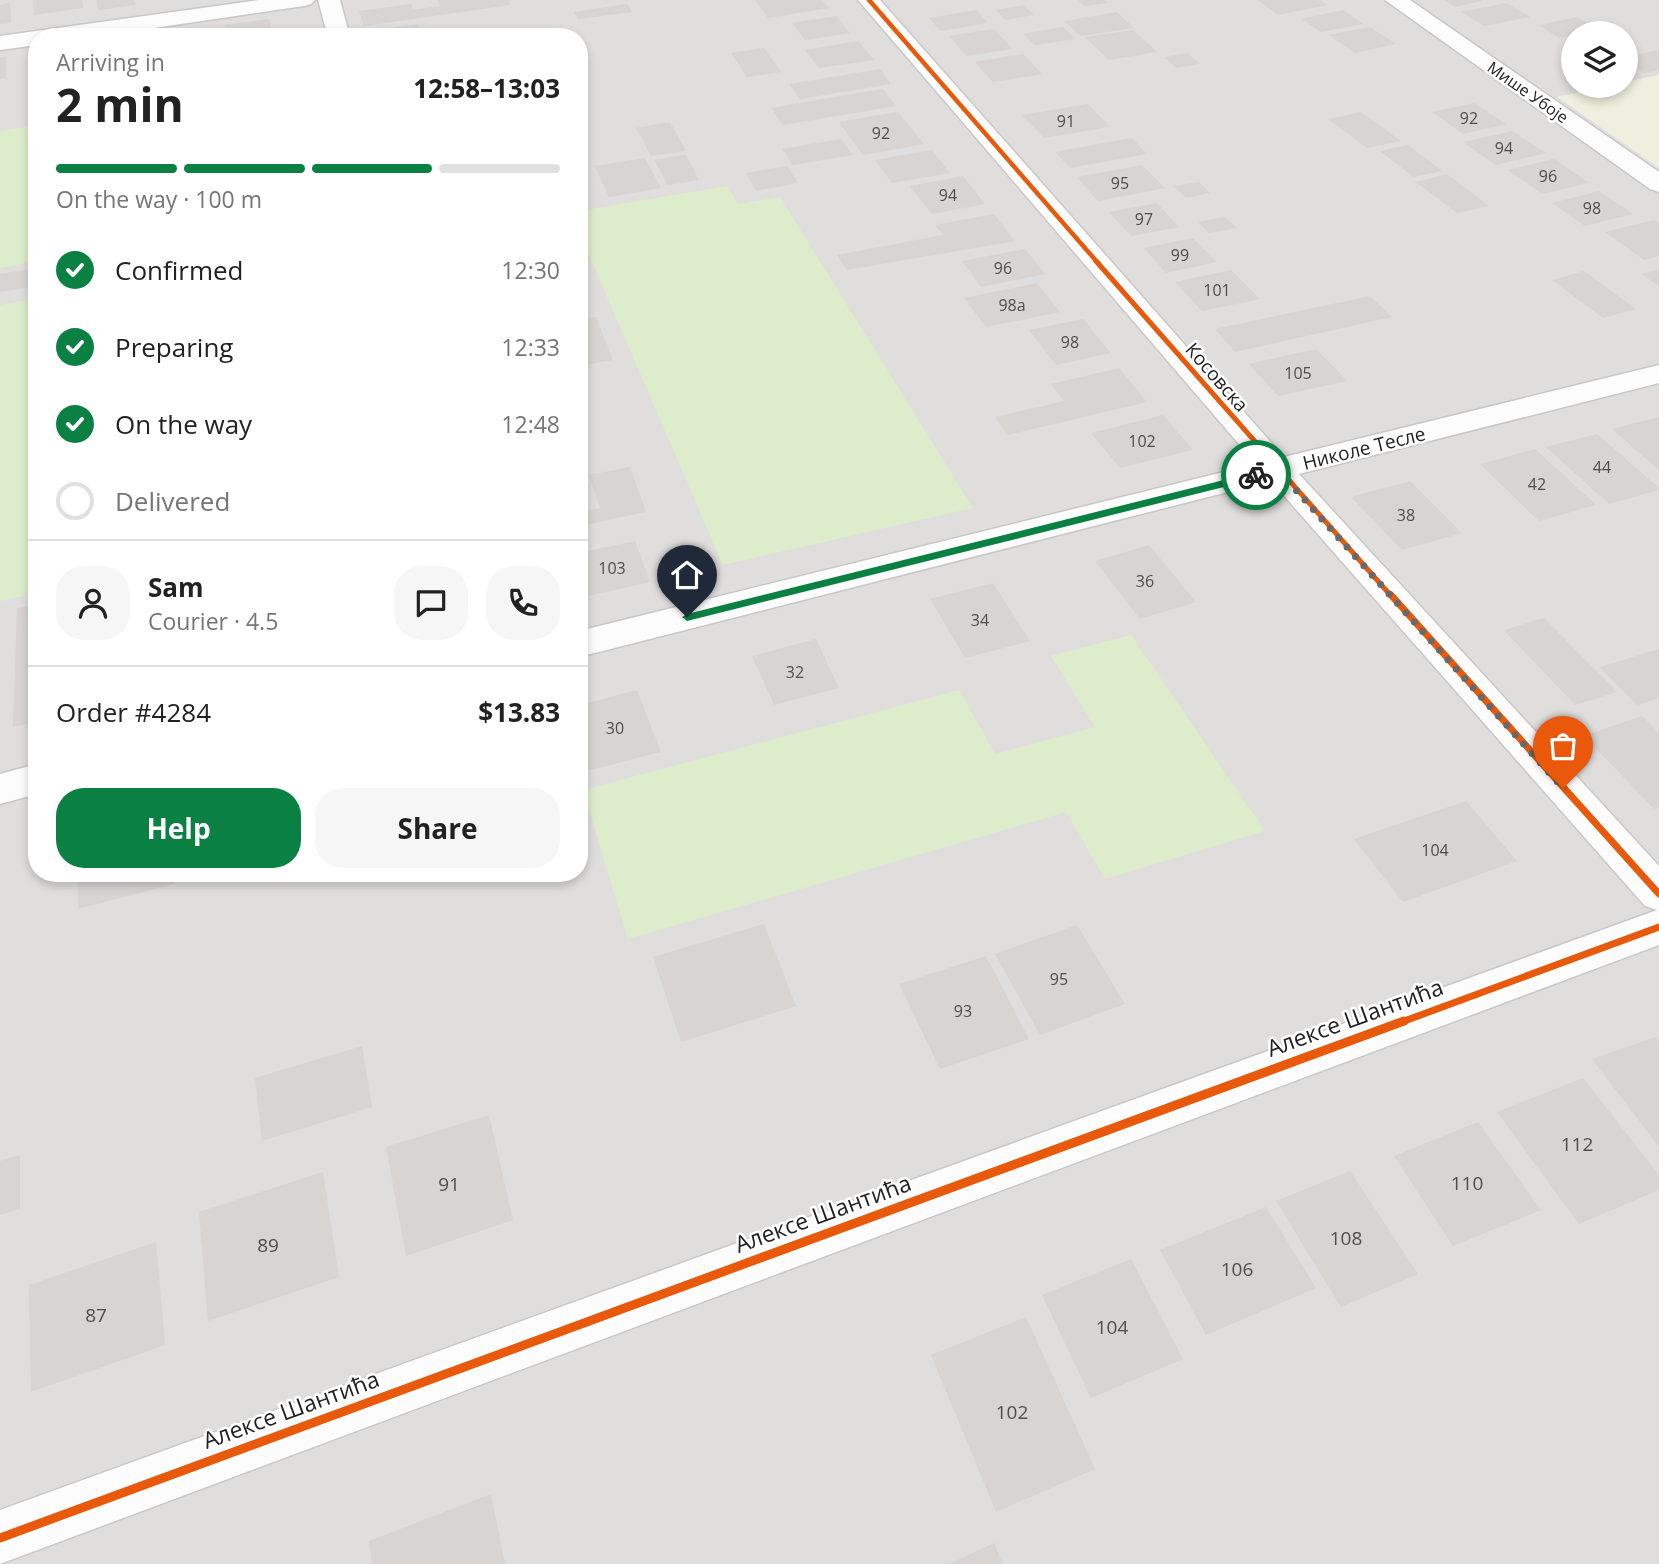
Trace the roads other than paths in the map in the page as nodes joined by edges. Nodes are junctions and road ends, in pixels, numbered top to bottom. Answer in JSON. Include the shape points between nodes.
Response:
{"nodes":[{"id":1,"x":304,"y":0,"type":"edge"},
{"id":2,"x":330,"y":0,"type":"edge"},
{"id":3,"x":869,"y":0,"type":"edge"},
{"id":4,"x":1396,"y":0,"type":"edge"},
{"id":5,"x":109,"y":28,"type":"edge"},
{"id":6,"x":338,"y":28,"type":"edge"},
{"id":7,"x":28,"y":39,"type":"edge"},
{"id":8,"x":0,"y":43,"type":"edge"},
{"id":9,"x":1659,"y":184,"type":"edge"},
{"id":10,"x":1659,"y":374,"type":"edge"},
{"id":11,"x":1278,"y":470,"type":"junction"},
{"id":12,"x":588,"y":642,"type":"edge"},
{"id":13,"x":28,"y":781,"type":"edge"},
{"id":14,"x":0,"y":789,"type":"edge"},
{"id":15,"x":1659,"y":894,"type":"edge"},
{"id":16,"x":1659,"y":927,"type":"edge"},
{"id":17,"x":0,"y":1538,"type":"edge"}],
"edges":[{"from":1,"to":5,"type":"street"},
{"from":2,"to":6,"type":"street"},
{"from":3,"to":11,"type":"street","name":"Косовска"},
{"from":4,"to":9,"type":"street","name":"Мише Убоје"},
{"from":7,"to":8,"type":"street"},
{"from":10,"to":11,"type":"street","name":"Николе Тесле"},
{"from":11,"to":12,"type":"street","name":"Николе Тесле"},
{"from":11,"to":15,"type":"street","name":"Косовска"},
{"from":13,"to":14,"type":"street"},
{"from":16,"to":17,"type":"street","name":"Алексе Шантића"}]}
